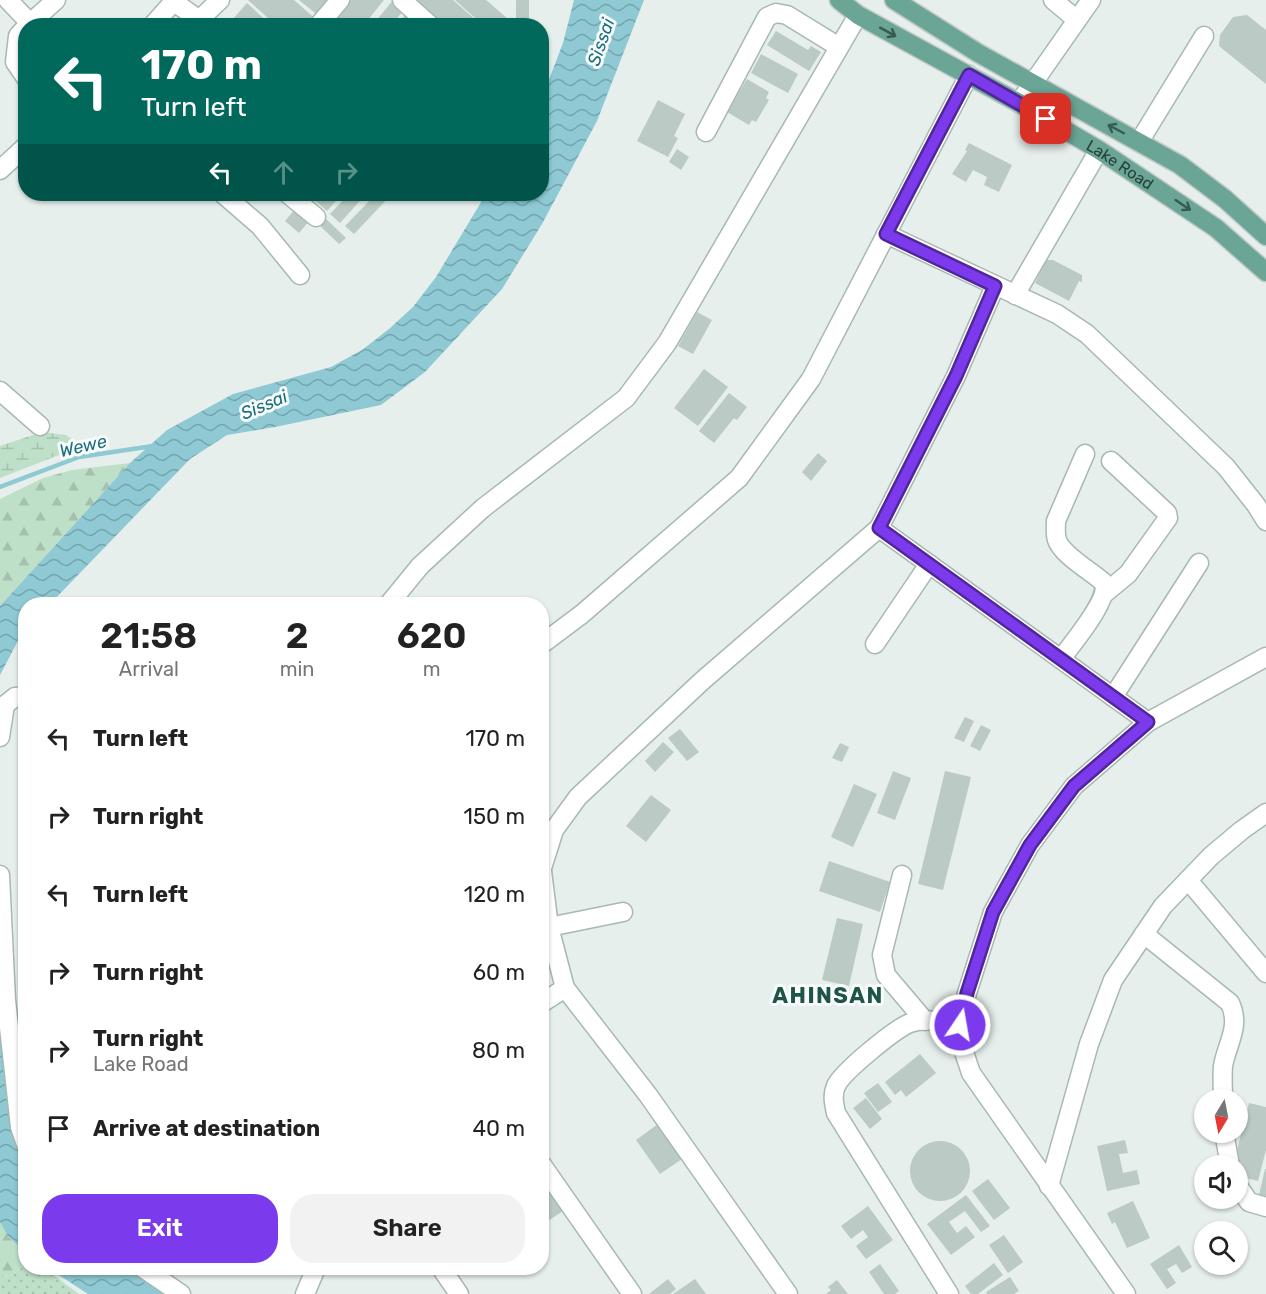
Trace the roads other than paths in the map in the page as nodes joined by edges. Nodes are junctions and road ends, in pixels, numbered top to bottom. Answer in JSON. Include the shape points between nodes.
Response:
{"nodes":[{"id":1,"x":8,"y":0,"type":"edge"},
{"id":2,"x":56,"y":0,"type":"edge"},
{"id":3,"x":220,"y":0,"type":"edge"},
{"id":4,"x":340,"y":0,"type":"edge"},
{"id":5,"x":402,"y":0,"type":"edge"},
{"id":6,"x":840,"y":0,"type":"edge"},
{"id":7,"x":894,"y":0,"type":"edge"},
{"id":8,"x":1053,"y":0,"type":"edge"},
{"id":9,"x":1091,"y":0,"type":"edge"},
{"id":10,"x":174,"y":1,"type":"edge"},
{"id":11,"x":858,"y":15,"type":"junction"},
{"id":12,"x":22,"y":18,"type":"edge"},
{"id":13,"x":35,"y":18,"type":"edge"},
{"id":14,"x":160,"y":18,"type":"edge"},
{"id":15,"x":198,"y":18,"type":"edge"},
{"id":16,"x":207,"y":18,"type":"edge"},
{"id":17,"x":325,"y":18,"type":"edge"},
{"id":18,"x":421,"y":18,"type":"edge"},
{"id":19,"x":1077,"y":20,"type":"junction"},
{"id":20,"x":18,"y":36,"type":"edge"},
{"id":21,"x":1204,"y":36,"type":"dead end"},
{"id":22,"x":16,"y":43,"type":"junction"},
{"id":23,"x":839,"y":47,"type":"junction"},
{"id":24,"x":0,"y":56,"type":"edge"},
{"id":25,"x":18,"y":66,"type":"edge"},
{"id":26,"x":969,"y":75,"type":"junction"},
{"id":27,"x":1033,"y":84,"type":"junction"},
{"id":28,"x":1019,"y":104,"type":"junction"},
{"id":29,"x":706,"y":132,"type":"dead end"},
{"id":30,"x":1139,"y":142,"type":"junction"},
{"id":31,"x":1099,"y":150,"type":"junction"},
{"id":32,"x":18,"y":153,"type":"edge"},
{"id":33,"x":0,"y":170,"type":"edge"},
{"id":34,"x":231,"y":201,"type":"edge"},
{"id":35,"x":297,"y":201,"type":"edge"},
{"id":36,"x":316,"y":217,"type":"dead end"},
{"id":37,"x":1264,"y":231,"type":"edge"},
{"id":38,"x":886,"y":234,"type":"junction"},
{"id":39,"x":1266,"y":272,"type":"edge"},
{"id":40,"x":300,"y":275,"type":"dead end"},
{"id":41,"x":995,"y":286,"type":"junction"},
{"id":42,"x":1015,"y":296,"type":"junction"},
{"id":43,"x":0,"y":391,"type":"edge"},
{"id":44,"x":40,"y":426,"type":"dead end"},
{"id":45,"x":1085,"y":454,"type":"dead end"},
{"id":46,"x":1111,"y":462,"type":"dead end"},
{"id":47,"x":1263,"y":509,"type":"edge"},
{"id":48,"x":879,"y":528,"type":"junction"},
{"id":49,"x":1199,"y":563,"type":"dead end"},
{"id":50,"x":929,"y":564,"type":"junction"},
{"id":51,"x":1105,"y":593,"type":"junction"},
{"id":52,"x":395,"y":597,"type":"edge"},
{"id":53,"x":549,"y":639,"type":"edge"},
{"id":54,"x":875,"y":644,"type":"dead end"},
{"id":55,"x":1266,"y":657,"type":"edge"},
{"id":56,"x":1061,"y":659,"type":"junction"},
{"id":57,"x":18,"y":697,"type":"edge"},
{"id":58,"x":1113,"y":697,"type":"junction"},
{"id":59,"x":1148,"y":722,"type":"junction"},
{"id":60,"x":0,"y":737,"type":"edge"},
{"id":61,"x":1266,"y":813,"type":"edge"},
{"id":62,"x":549,"y":847,"type":"edge"},
{"id":63,"x":0,"y":875,"type":"edge"},
{"id":64,"x":902,"y":875,"type":"dead end"},
{"id":65,"x":1188,"y":880,"type":"junction"},
{"id":66,"x":623,"y":912,"type":"dead end"},
{"id":67,"x":549,"y":927,"type":"joint"},
{"id":68,"x":1144,"y":934,"type":"junction"},
{"id":69,"x":1266,"y":973,"type":"edge"},
{"id":70,"x":565,"y":988,"type":"junction"},
{"id":71,"x":549,"y":998,"type":"edge"},
{"id":72,"x":925,"y":1021,"type":"junction"},
{"id":73,"x":960,"y":1025,"type":"junction"},
{"id":74,"x":1223,"y":1089,"type":"edge"},
{"id":75,"x":18,"y":1109,"type":"edge"},
{"id":76,"x":549,"y":1175,"type":"edge"},
{"id":77,"x":1049,"y":1186,"type":"junction"},
{"id":78,"x":1248,"y":1201,"type":"edge"},
{"id":79,"x":1266,"y":1207,"type":"edge"},
{"id":80,"x":153,"y":1275,"type":"edge"},
{"id":81,"x":313,"y":1275,"type":"edge"},
{"id":82,"x":446,"y":1275,"type":"edge"},
{"id":83,"x":181,"y":1294,"type":"edge"},
{"id":84,"x":305,"y":1294,"type":"edge"},
{"id":85,"x":459,"y":1294,"type":"edge"},
{"id":86,"x":632,"y":1294,"type":"edge"},
{"id":87,"x":788,"y":1294,"type":"edge"},
{"id":88,"x":949,"y":1294,"type":"edge"},
{"id":89,"x":1126,"y":1294,"type":"edge"}],
"edges":[{"from":1,"to":12,"type":"street"},
{"from":2,"to":13,"type":"street"},
{"from":3,"to":16,"type":"street"},
{"from":4,"to":17,"type":"street"},
{"from":5,"to":18,"type":"street"},
{"from":6,"to":11,"type":"main road","name":"Lake Road"},
{"from":7,"to":27,"type":"main road","name":"Lake Road"},
{"from":8,"to":19,"type":"street"},
{"from":9,"to":19,"type":"street"},
{"from":10,"to":14,"type":"street"},
{"from":10,"to":15,"type":"street"},
{"from":11,"to":23,"type":"street"},
{"from":11,"to":26,"type":"main road","name":"Lake Road","one_way":true},
{"from":19,"to":27,"type":"street"},
{"from":20,"to":22,"type":"street"},
{"from":21,"to":30,"type":"street"},
{"from":22,"to":24,"type":"street"},
{"from":22,"to":25,"type":"street"},
{"from":23,"to":29,"type":"street","via":[[787,15],[776,13],[767,17]]},
{"from":23,"to":52,"type":"street","via":[[673,332],[626,399],[483,508],[420,566]]},
{"from":26,"to":28,"type":"main road","name":"Lake Road"},
{"from":26,"to":38,"type":"street"},
{"from":27,"to":28,"type":"street"},
{"from":30,"to":27,"type":"main road","name":"Lake Road","one_way":true},
{"from":28,"to":31,"type":"main road","name":"Lake Road"},
{"from":30,"to":37,"type":"main road","name":"Lake Road","via":[[1180,165]]},
{"from":31,"to":39,"type":"main road","name":"Lake Road","one_way":true,"via":[[1216,228]]},
{"from":31,"to":42,"type":"street"},
{"from":32,"to":33,"type":"street"},
{"from":34,"to":40,"type":"street","via":[[260,226]]},
{"from":35,"to":36,"type":"street"},
{"from":38,"to":41,"type":"street"},
{"from":38,"to":53,"type":"street","via":[[811,379],[739,478]]},
{"from":41,"to":42,"type":"street"},
{"from":41,"to":48,"type":"street","via":[[956,376]]},
{"from":42,"to":47,"type":"street","via":[[1058,315],[1087,334],[1226,467]]},
{"from":43,"to":44,"type":"street"},
{"from":45,"to":51,"type":"street","via":[[1056,521],[1057,542],[1103,582]]},
{"from":46,"to":51,"type":"street","via":[[1168,518],[1128,574]]},
{"from":48,"to":50,"type":"street"},
{"from":48,"to":62,"type":"street","via":[[702,681],[578,797],[554,830]]},
{"from":49,"to":58,"type":"street"},
{"from":50,"to":54,"type":"street"},
{"from":50,"to":56,"type":"street"},
{"from":51,"to":56,"type":"street"},
{"from":55,"to":59,"type":"street"},
{"from":56,"to":58,"type":"street"},
{"from":57,"to":60,"type":"street","via":[[5,705]]},
{"from":58,"to":59,"type":"street"},
{"from":59,"to":73,"type":"street","via":[[1074,786],[1030,845],[993,912]]},
{"from":61,"to":65,"type":"street","via":[[1226,843]]},
{"from":63,"to":75,"type":"street","via":[[6,1000]]},
{"from":64,"to":72,"type":"street","via":[[882,955],[886,975]]},
{"from":65,"to":68,"type":"street"},
{"from":65,"to":69,"type":"street"},
{"from":66,"to":67,"type":"street"},
{"from":67,"to":70,"type":"street"},
{"from":68,"to":74,"type":"street","via":[[1230,1003],[1235,1014],[1232,1041],[1223,1066]]},
{"from":68,"to":77,"type":"street","via":[[1113,980],[1089,1044]]},
{"from":70,"to":71,"type":"street"},
{"from":70,"to":87,"type":"street","via":[[648,1095]]},
{"from":72,"to":73,"type":"street"},
{"from":72,"to":88,"type":"street","via":[[909,1023],[868,1053],[836,1085],[833,1101],[836,1113]]},
{"from":73,"to":77,"type":"street","via":[[971,1073]]},
{"from":76,"to":86,"type":"street"},
{"from":77,"to":89,"type":"street"},
{"from":78,"to":79,"type":"street"},
{"from":80,"to":83,"type":"street"},
{"from":81,"to":84,"type":"street"},
{"from":82,"to":85,"type":"street"}]}
